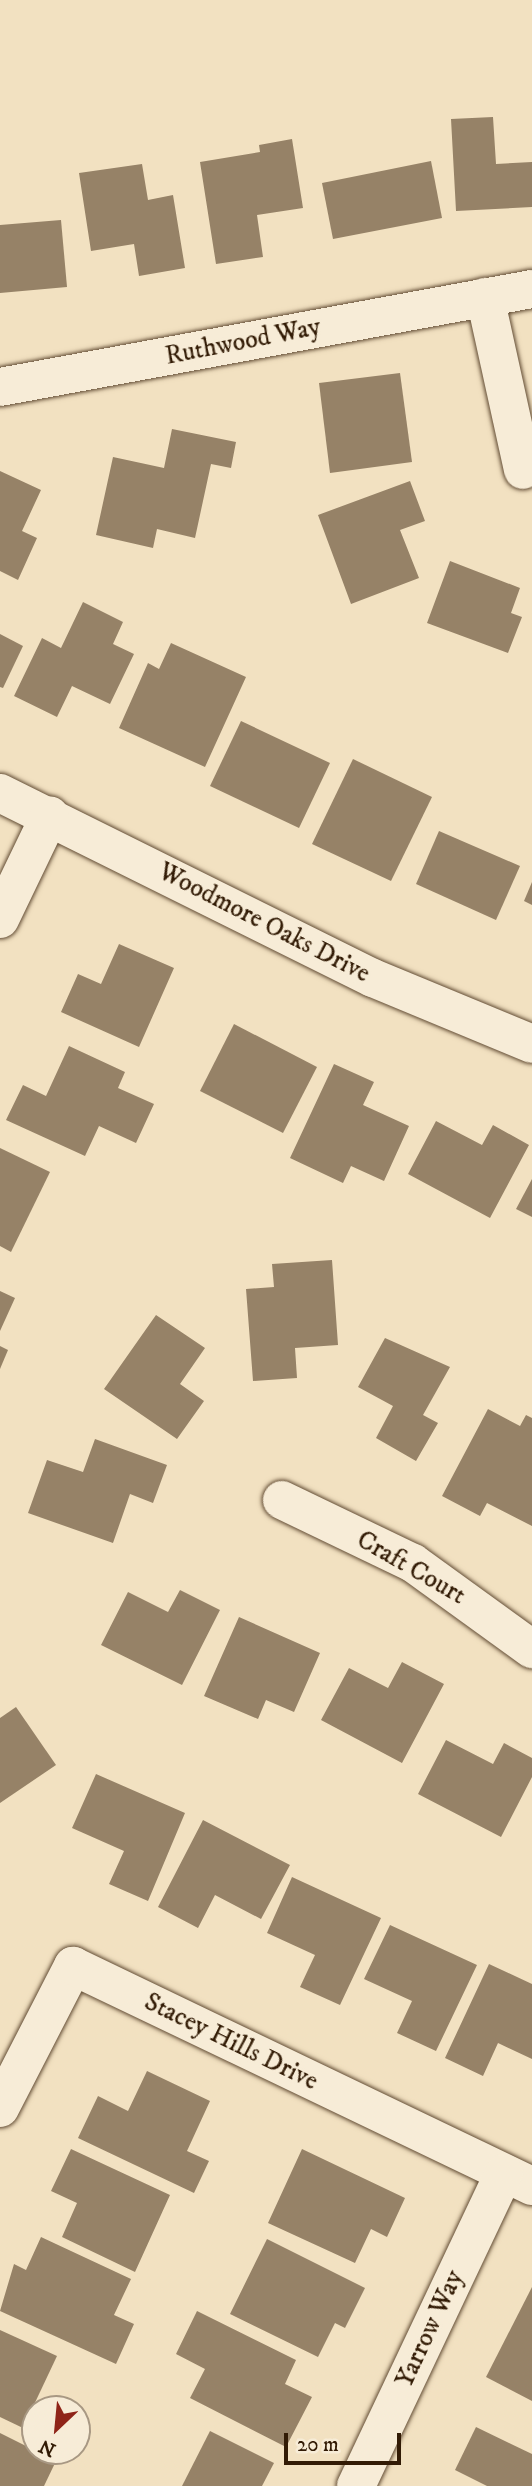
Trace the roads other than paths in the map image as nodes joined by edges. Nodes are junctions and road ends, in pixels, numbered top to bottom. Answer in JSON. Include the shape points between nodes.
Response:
{"nodes":[{"id":1,"x":532,"y":289,"type":"edge"},
{"id":2,"x":485,"y":297,"type":"junction"},
{"id":3,"x":0,"y":387,"type":"edge"},
{"id":4,"x":523,"y":470,"type":"dead end"},
{"id":5,"x":0,"y":793,"type":"edge"},
{"id":6,"x":50,"y":815,"type":"junction"},
{"id":7,"x":0,"y":919,"type":"edge"},
{"id":8,"x":532,"y":1044,"type":"edge"},
{"id":9,"x":282,"y":1500,"type":"dead end"},
{"id":10,"x":532,"y":1649,"type":"edge"},
{"id":11,"x":0,"y":2108,"type":"edge"},
{"id":12,"x":518,"y":2180,"type":"edge"},
{"id":13,"x":356,"y":2486,"type":"edge"}],
"edges":[{"from":1,"to":2,"type":"street","name":"Ruthwood Way"},
{"from":2,"to":3,"type":"street","name":"Ruthwood Way"},
{"from":2,"to":4,"type":"street"},
{"from":5,"to":6,"type":"street","name":"Woodmore Oaks Drive"},
{"from":6,"to":7,"type":"street"},
{"from":6,"to":8,"type":"street","name":"Woodmore Oaks Drive","via":[[373,978]]},
{"from":9,"to":10,"type":"street","name":"Craft Court","via":[[413,1563]]},
{"from":11,"to":12,"type":"street","name":"Stacey Hills Drive","via":[[73,1966]]},
{"from":12,"to":13,"type":"street","name":"Yarrow Way"}]}
